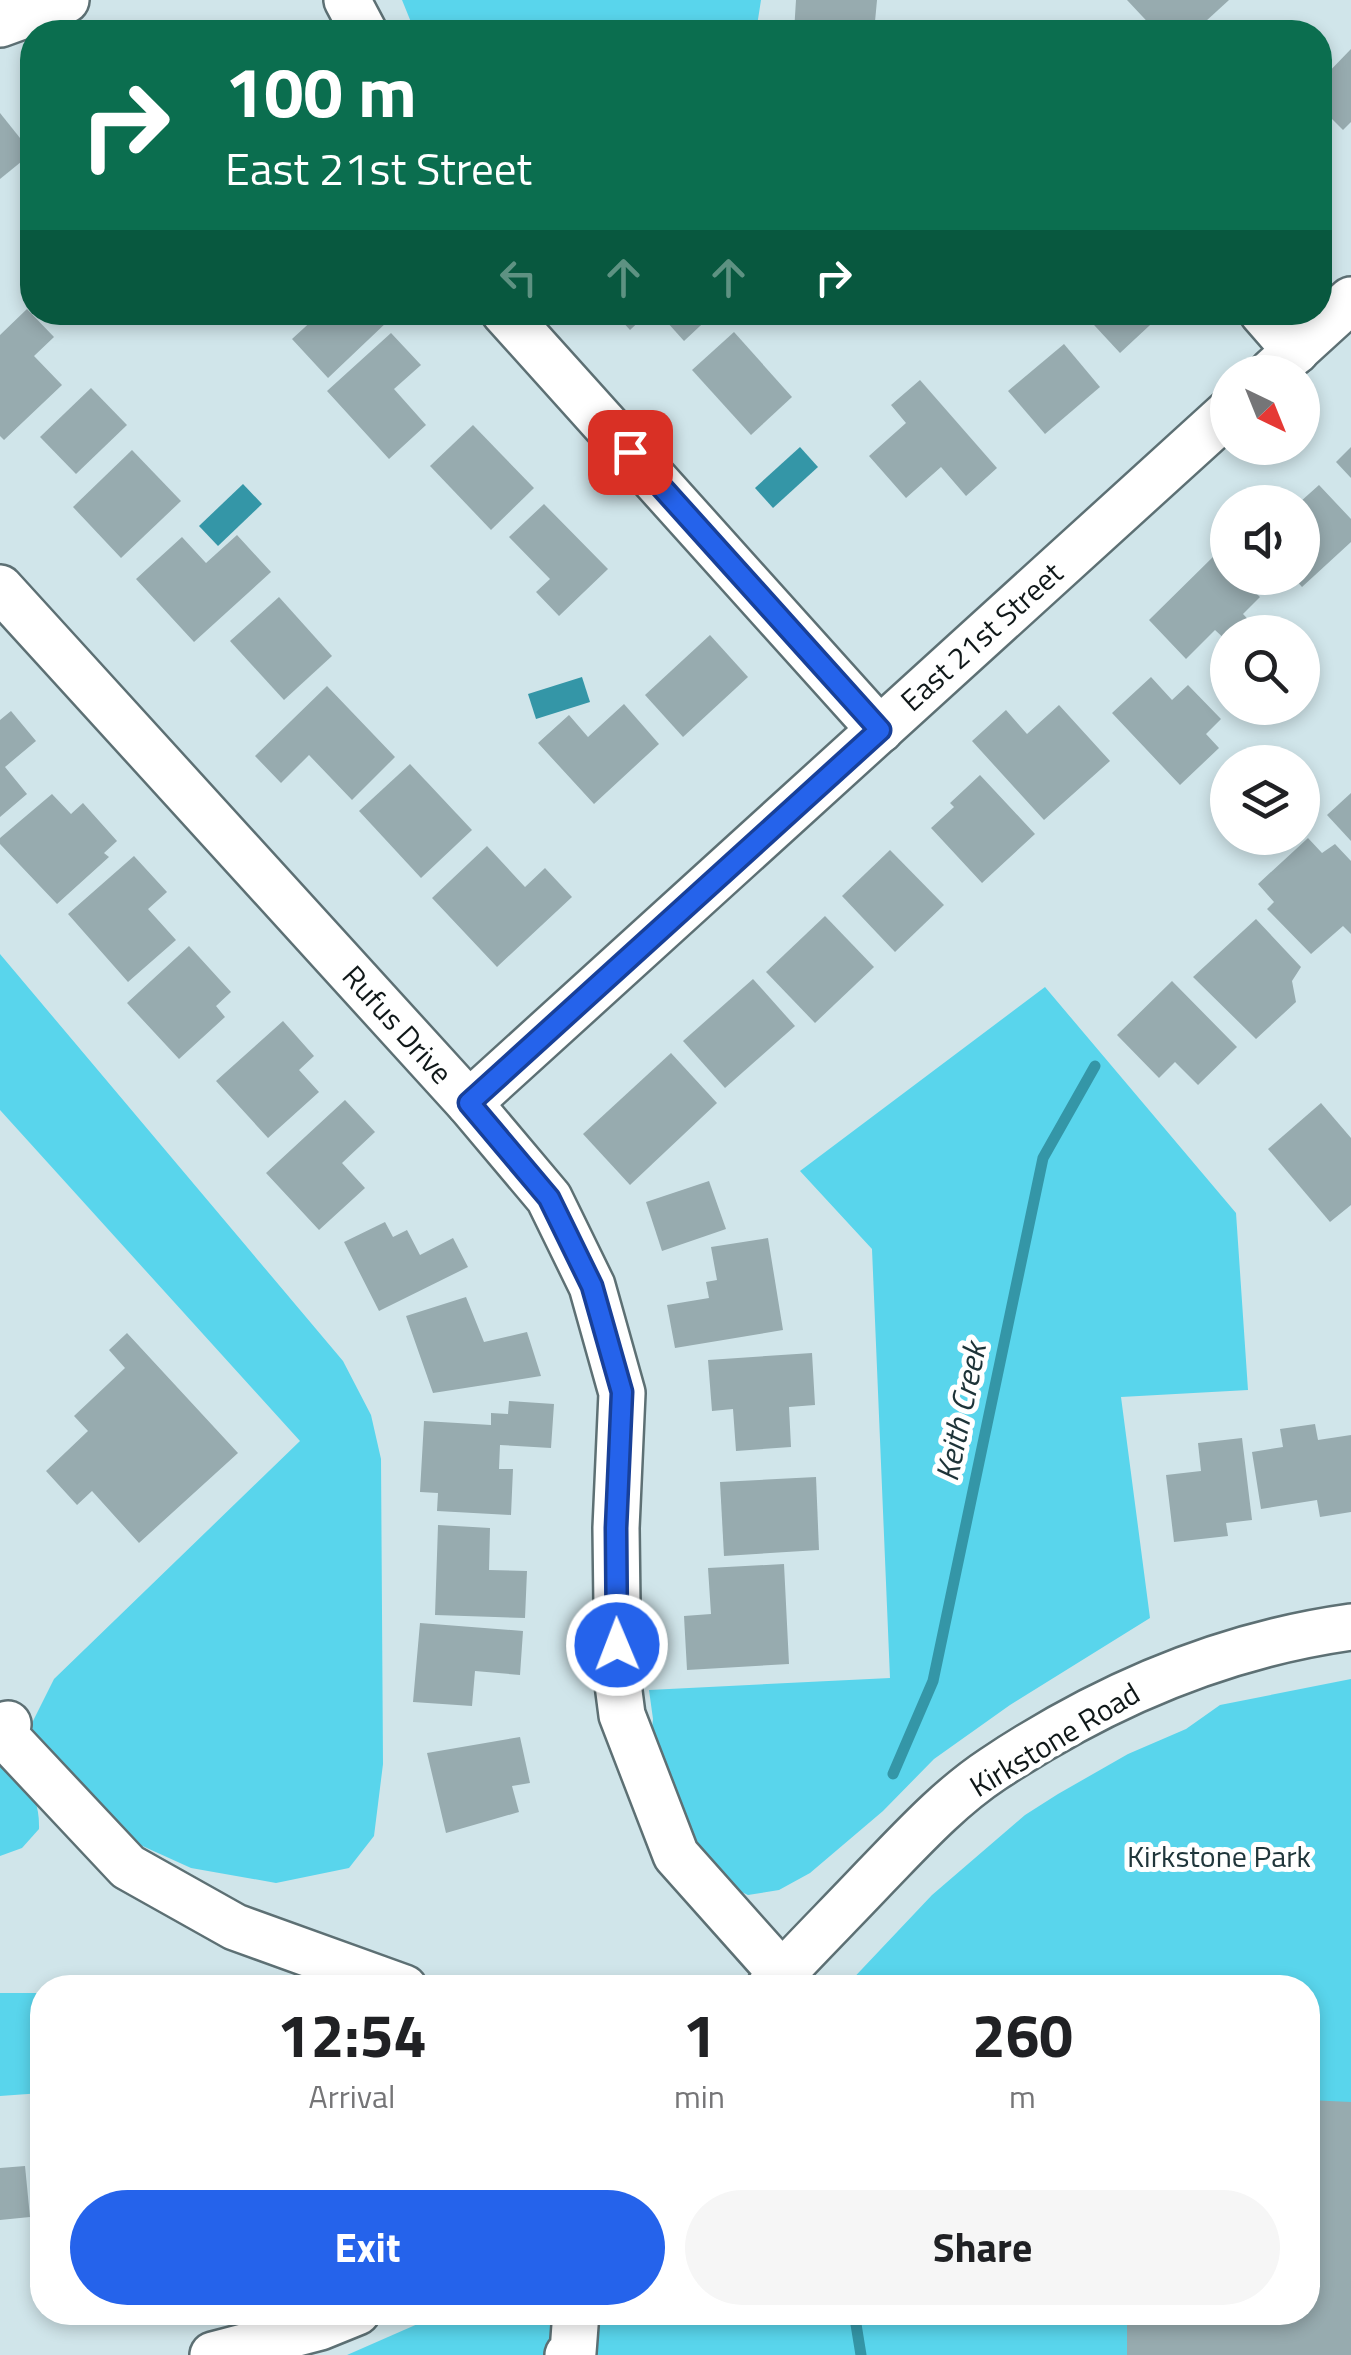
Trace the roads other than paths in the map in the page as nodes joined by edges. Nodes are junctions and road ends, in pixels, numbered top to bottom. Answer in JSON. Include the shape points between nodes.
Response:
{"nodes":[{"id":1,"x":66,"y":0,"type":"edge"},
{"id":2,"x":0,"y":24,"type":"edge"},
{"id":3,"x":1351,"y":300,"type":"edge"},
{"id":4,"x":1332,"y":318,"type":"edge"},
{"id":5,"x":516,"y":325,"type":"edge"},
{"id":6,"x":1268,"y":325,"type":"edge"},
{"id":7,"x":1324,"y":325,"type":"edge"},
{"id":8,"x":1281,"y":355,"type":"edge"},
{"id":9,"x":1292,"y":355,"type":"edge"},
{"id":10,"x":1210,"y":429,"type":"edge"},
{"id":11,"x":0,"y":588,"type":"edge"},
{"id":12,"x":880,"y":730,"type":"junction"},
{"id":13,"x":469,"y":1103,"type":"junction"},
{"id":14,"x":1351,"y":1627,"type":"edge"},
{"id":15,"x":8,"y":1724,"type":"dead end"},
{"id":16,"x":368,"y":1975,"type":"edge"},
{"id":17,"x":771,"y":1975,"type":"edge"},
{"id":18,"x":782,"y":1975,"type":"edge"},
{"id":19,"x":325,"y":2325,"type":"edge"},
{"id":20,"x":575,"y":2325,"type":"edge"},
{"id":21,"x":213,"y":2355,"type":"edge"},
{"id":22,"x":568,"y":2355,"type":"edge"}],
"edges":[{"from":1,"to":2,"type":"street"},
{"from":3,"to":4,"type":"street"},
{"from":5,"to":12,"type":"street"},
{"from":6,"to":8,"type":"street"},
{"from":7,"to":9,"type":"street"},
{"from":10,"to":12,"type":"street","name":"East 21st Street"},
{"from":11,"to":13,"type":"street","name":"Rufus Drive"},
{"from":12,"to":13,"type":"street","name":"East 21st Street"},
{"from":13,"to":17,"type":"street","name":"Rufus Drive","via":[[549,1198],[592,1286],[622,1392],[616,1528],[622,1715],[676,1854]]},
{"from":14,"to":18,"type":"street","name":"Kirkstone Road","via":[[1196,1664],[1130,1691],[991,1770],[920,1831]]},
{"from":15,"to":16,"type":"street","via":[[6,1738],[128,1868],[235,1927]]},
{"from":19,"to":21,"type":"street"},
{"from":20,"to":22,"type":"street"}]}
